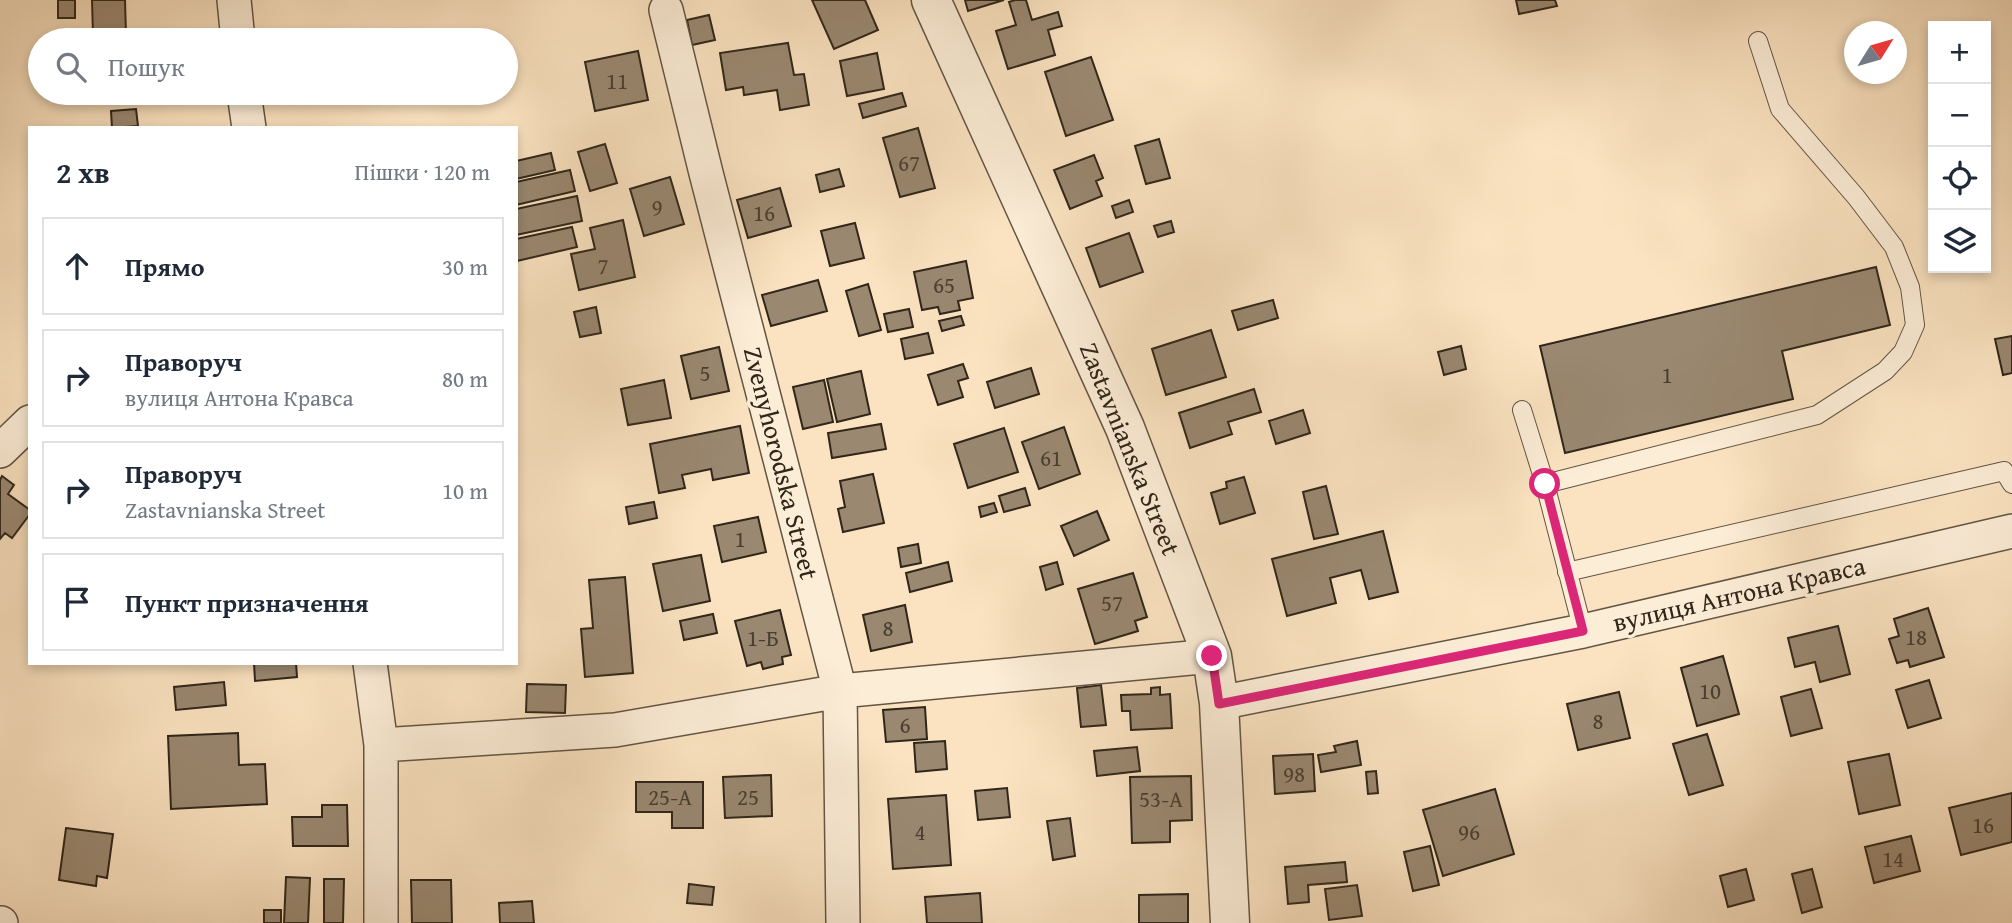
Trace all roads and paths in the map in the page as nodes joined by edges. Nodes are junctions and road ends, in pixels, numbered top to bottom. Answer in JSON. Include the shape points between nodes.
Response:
{"nodes":[{"id":1,"x":234,"y":0,"type":"edge"},
{"id":2,"x":931,"y":0,"type":"edge"},
{"id":3,"x":666,"y":10,"type":"dead end"},
{"id":4,"x":237,"y":28,"type":"edge"},
{"id":5,"x":1758,"y":41,"type":"dead end"},
{"id":6,"x":245,"y":105,"type":"edge"},
{"id":7,"x":248,"y":126,"type":"edge"},
{"id":8,"x":1522,"y":410,"type":"dead end"},
{"id":9,"x":28,"y":424,"type":"edge"},
{"id":10,"x":0,"y":451,"type":"edge"},
{"id":11,"x":1545,"y":484,"type":"junction"},
{"id":12,"x":2012,"y":484,"type":"edge"},
{"id":13,"x":2012,"y":531,"type":"edge"},
{"id":14,"x":1567,"y":572,"type":"junction"},
{"id":15,"x":1583,"y":631,"type":"junction"},
{"id":16,"x":1212,"y":656,"type":"junction"},
{"id":17,"x":370,"y":665,"type":"edge"},
{"id":18,"x":840,"y":691,"type":"junction"},
{"id":19,"x":1219,"y":704,"type":"junction"},
{"id":20,"x":381,"y":745,"type":"junction"},
{"id":21,"x":381,"y":923,"type":"edge"},
{"id":22,"x":843,"y":923,"type":"edge"},
{"id":23,"x":1230,"y":923,"type":"edge"}],
"edges":[{"from":1,"to":4,"type":"street"},
{"from":2,"to":16,"type":"street","name":"Zastavnianska Street","via":[[1125,428]]},
{"from":3,"to":18,"type":"street","name":"Zvenyhorodska Street"},
{"from":5,"to":11,"type":"lane","via":[[1780,109],[1894,247],[1910,287],[1914,325],[1903,352],[1885,370],[1817,415]]},
{"from":6,"to":7,"type":"street"},
{"from":8,"to":11,"type":"lane"},
{"from":9,"to":10,"type":"street"},
{"from":11,"to":14,"type":"lane"},
{"from":12,"to":14,"type":"lane","via":[[2004,471]]},
{"from":13,"to":15,"type":"street","name":"вулиця Антона Кравса"},
{"from":14,"to":15,"type":"lane"},
{"from":15,"to":19,"type":"street","name":"вулиця Антона Кравса"},
{"from":16,"to":18,"type":"street"},
{"from":16,"to":19,"type":"street","name":"Zastavnianska Street"},
{"from":17,"to":20,"type":"street"},
{"from":18,"to":20,"type":"street","via":[[615,730]]},
{"from":18,"to":22,"type":"street","name":"Zvenyhorodska Street"},
{"from":19,"to":23,"type":"street","name":"Zastavnianska Street"},
{"from":20,"to":21,"type":"street"}]}
